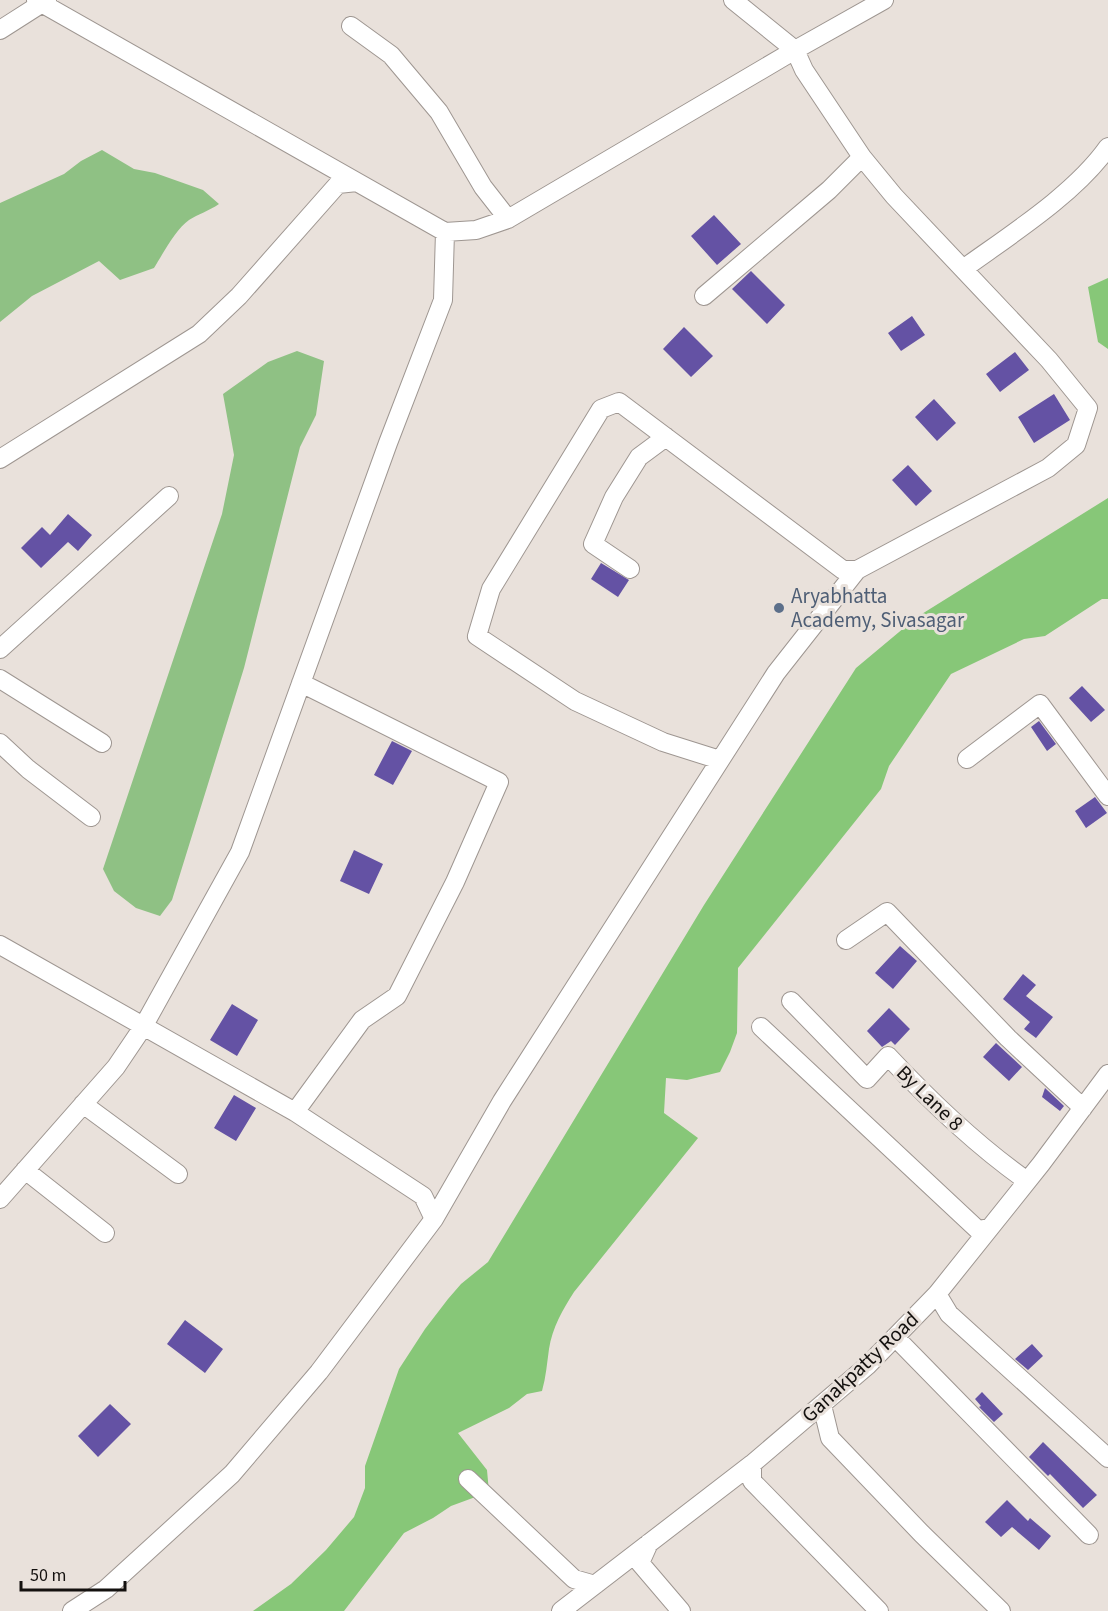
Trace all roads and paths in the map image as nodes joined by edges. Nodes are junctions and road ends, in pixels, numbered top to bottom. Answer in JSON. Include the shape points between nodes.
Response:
{"nodes":[{"id":1,"x":733,"y":0,"type":"edge"},
{"id":2,"x":884,"y":0,"type":"edge"},
{"id":3,"x":42,"y":1,"type":"edge"},
{"id":4,"x":351,"y":26,"type":"dead end"},
{"id":5,"x":0,"y":30,"type":"edge"},
{"id":6,"x":795,"y":50,"type":"junction"},
{"id":7,"x":1108,"y":147,"type":"edge"},
{"id":8,"x":862,"y":157,"type":"junction"},
{"id":9,"x":357,"y":182,"type":"junction"},
{"id":10,"x":508,"y":219,"type":"junction"},
{"id":11,"x":445,"y":232,"type":"junction"},
{"id":12,"x":963,"y":269,"type":"junction"},
{"id":13,"x":704,"y":296,"type":"dead end"},
{"id":14,"x":666,"y":437,"type":"junction"},
{"id":15,"x":0,"y":459,"type":"edge"},
{"id":16,"x":169,"y":496,"type":"dead end"},
{"id":17,"x":630,"y":569,"type":"dead end"},
{"id":18,"x":857,"y":570,"type":"junction"},
{"id":19,"x":0,"y":649,"type":"edge"},
{"id":20,"x":0,"y":679,"type":"edge"},
{"id":21,"x":301,"y":683,"type":"junction"},
{"id":22,"x":0,"y":743,"type":"edge"},
{"id":23,"x":102,"y":743,"type":"dead end"},
{"id":24,"x":967,"y":759,"type":"dead end"},
{"id":25,"x":720,"y":760,"type":"junction"},
{"id":26,"x":1108,"y":796,"type":"edge"},
{"id":27,"x":91,"y":818,"type":"dead end"},
{"id":28,"x":846,"y":940,"type":"dead end"},
{"id":29,"x":0,"y":945,"type":"edge"},
{"id":30,"x":791,"y":1000,"type":"dead end"},
{"id":31,"x":143,"y":1027,"type":"junction"},
{"id":32,"x":761,"y":1027,"type":"dead end"},
{"id":33,"x":1108,"y":1074,"type":"edge"},
{"id":34,"x":84,"y":1104,"type":"junction"},
{"id":35,"x":1083,"y":1108,"type":"junction"},
{"id":36,"x":295,"y":1112,"type":"junction"},
{"id":37,"x":25,"y":1170,"type":"junction"},
{"id":38,"x":178,"y":1174,"type":"dead end"},
{"id":39,"x":1027,"y":1181,"type":"junction"},
{"id":40,"x":0,"y":1199,"type":"edge"},
{"id":41,"x":434,"y":1219,"type":"junction"},
{"id":42,"x":989,"y":1228,"type":"junction"},
{"id":43,"x":105,"y":1233,"type":"dead end"},
{"id":44,"x":937,"y":1294,"type":"junction"},
{"id":45,"x":895,"y":1337,"type":"junction"},
{"id":46,"x":822,"y":1406,"type":"junction"},
{"id":47,"x":1108,"y":1458,"type":"edge"},
{"id":48,"x":752,"y":1464,"type":"junction"},
{"id":49,"x":468,"y":1479,"type":"dead end"},
{"id":50,"x":1089,"y":1535,"type":"dead end"},
{"id":51,"x":650,"y":1542,"type":"junction"},
{"id":52,"x":595,"y":1585,"type":"junction"},
{"id":53,"x":578,"y":1604,"type":"edge"},
{"id":54,"x":72,"y":1611,"type":"edge"},
{"id":55,"x":561,"y":1611,"type":"edge"},
{"id":56,"x":681,"y":1611,"type":"edge"},
{"id":57,"x":879,"y":1611,"type":"edge"},
{"id":58,"x":1000,"y":1611,"type":"edge"}],
"edges":[{"from":1,"to":6,"type":"street"},
{"from":2,"to":6,"type":"street"},
{"from":3,"to":5,"type":"street"},
{"from":3,"to":9,"type":"street"},
{"from":4,"to":10,"type":"street","via":[[390,55],[439,112],[483,187]]},
{"from":6,"to":8,"type":"street"},
{"from":6,"to":10,"type":"street"},
{"from":7,"to":12,"type":"street","via":[[1094,166],[1039,213]]},
{"from":8,"to":12,"type":"street"},
{"from":8,"to":13,"type":"street"},
{"from":9,"to":11,"type":"street"},
{"from":9,"to":15,"type":"street","via":[[338,184],[239,296],[199,334]]},
{"from":10,"to":11,"type":"street","via":[[476,230]]},
{"from":11,"to":21,"type":"street","via":[[443,300]]},
{"from":12,"to":18,"type":"street","via":[[1049,360],[1088,408],[1076,445],[1048,468]]},
{"from":14,"to":17,"type":"street","via":[[639,457],[614,497],[593,544]]},
{"from":14,"to":18,"type":"street","via":[[843,570]]},
{"from":14,"to":25,"type":"street","via":[[619,402],[601,409],[491,589],[477,636],[575,700],[663,742]]},
{"from":16,"to":19,"type":"street"},
{"from":18,"to":25,"type":"street","via":[[776,673]]},
{"from":20,"to":23,"type":"street"},
{"from":21,"to":31,"type":"street","via":[[240,852]]},
{"from":21,"to":36,"type":"street","via":[[499,782],[397,996],[362,1020]]},
{"from":22,"to":27,"type":"street"},
{"from":24,"to":26,"type":"street","via":[[1040,704]]},
{"from":25,"to":41,"type":"street","via":[[502,1101]]},
{"from":28,"to":35,"type":"street","via":[[887,912],[1008,1038]]},
{"from":29,"to":31,"type":"street"},
{"from":30,"to":39,"type":"street","name":"By Lane 8","via":[[867,1079],[888,1056],[991,1156]]},
{"from":31,"to":34,"type":"street"},
{"from":31,"to":36,"type":"street"},
{"from":32,"to":42,"type":"street","via":[[978,1230]]},
{"from":33,"to":35,"type":"street","name":"Ganakpatty Road"},
{"from":34,"to":37,"type":"street"},
{"from":34,"to":38,"type":"street"},
{"from":35,"to":39,"type":"street","name":"Ganakpatty Road"},
{"from":36,"to":41,"type":"street","via":[[423,1196]]},
{"from":37,"to":40,"type":"street"},
{"from":37,"to":43,"type":"street"},
{"from":39,"to":42,"type":"street","name":"Ganakpatty Road"},
{"from":41,"to":54,"type":"street","via":[[319,1372],[232,1474],[106,1589]]},
{"from":42,"to":44,"type":"street","name":"Ganakpatty Road"},
{"from":44,"to":45,"type":"street","name":"Ganakpatty Road"},
{"from":44,"to":47,"type":"street","via":[[949,1314]]},
{"from":45,"to":46,"type":"street","name":"Ganakpatty Road"},
{"from":45,"to":50,"type":"street"},
{"from":46,"to":48,"type":"street","name":"Ganakpatty Road"},
{"from":46,"to":58,"type":"street","via":[[830,1438]]},
{"from":48,"to":51,"type":"street","name":"Ganakpatty Road"},
{"from":48,"to":57,"type":"street","via":[[752,1481]]},
{"from":49,"to":52,"type":"street","via":[[574,1580]]},
{"from":51,"to":52,"type":"street","name":"Ganakpatty Road"},
{"from":51,"to":56,"type":"street","via":[[640,1563]]},
{"from":52,"to":53,"type":"street","name":"Ganakpatty Road"},
{"from":53,"to":55,"type":"street","name":"Ganakpatty Road"}]}
